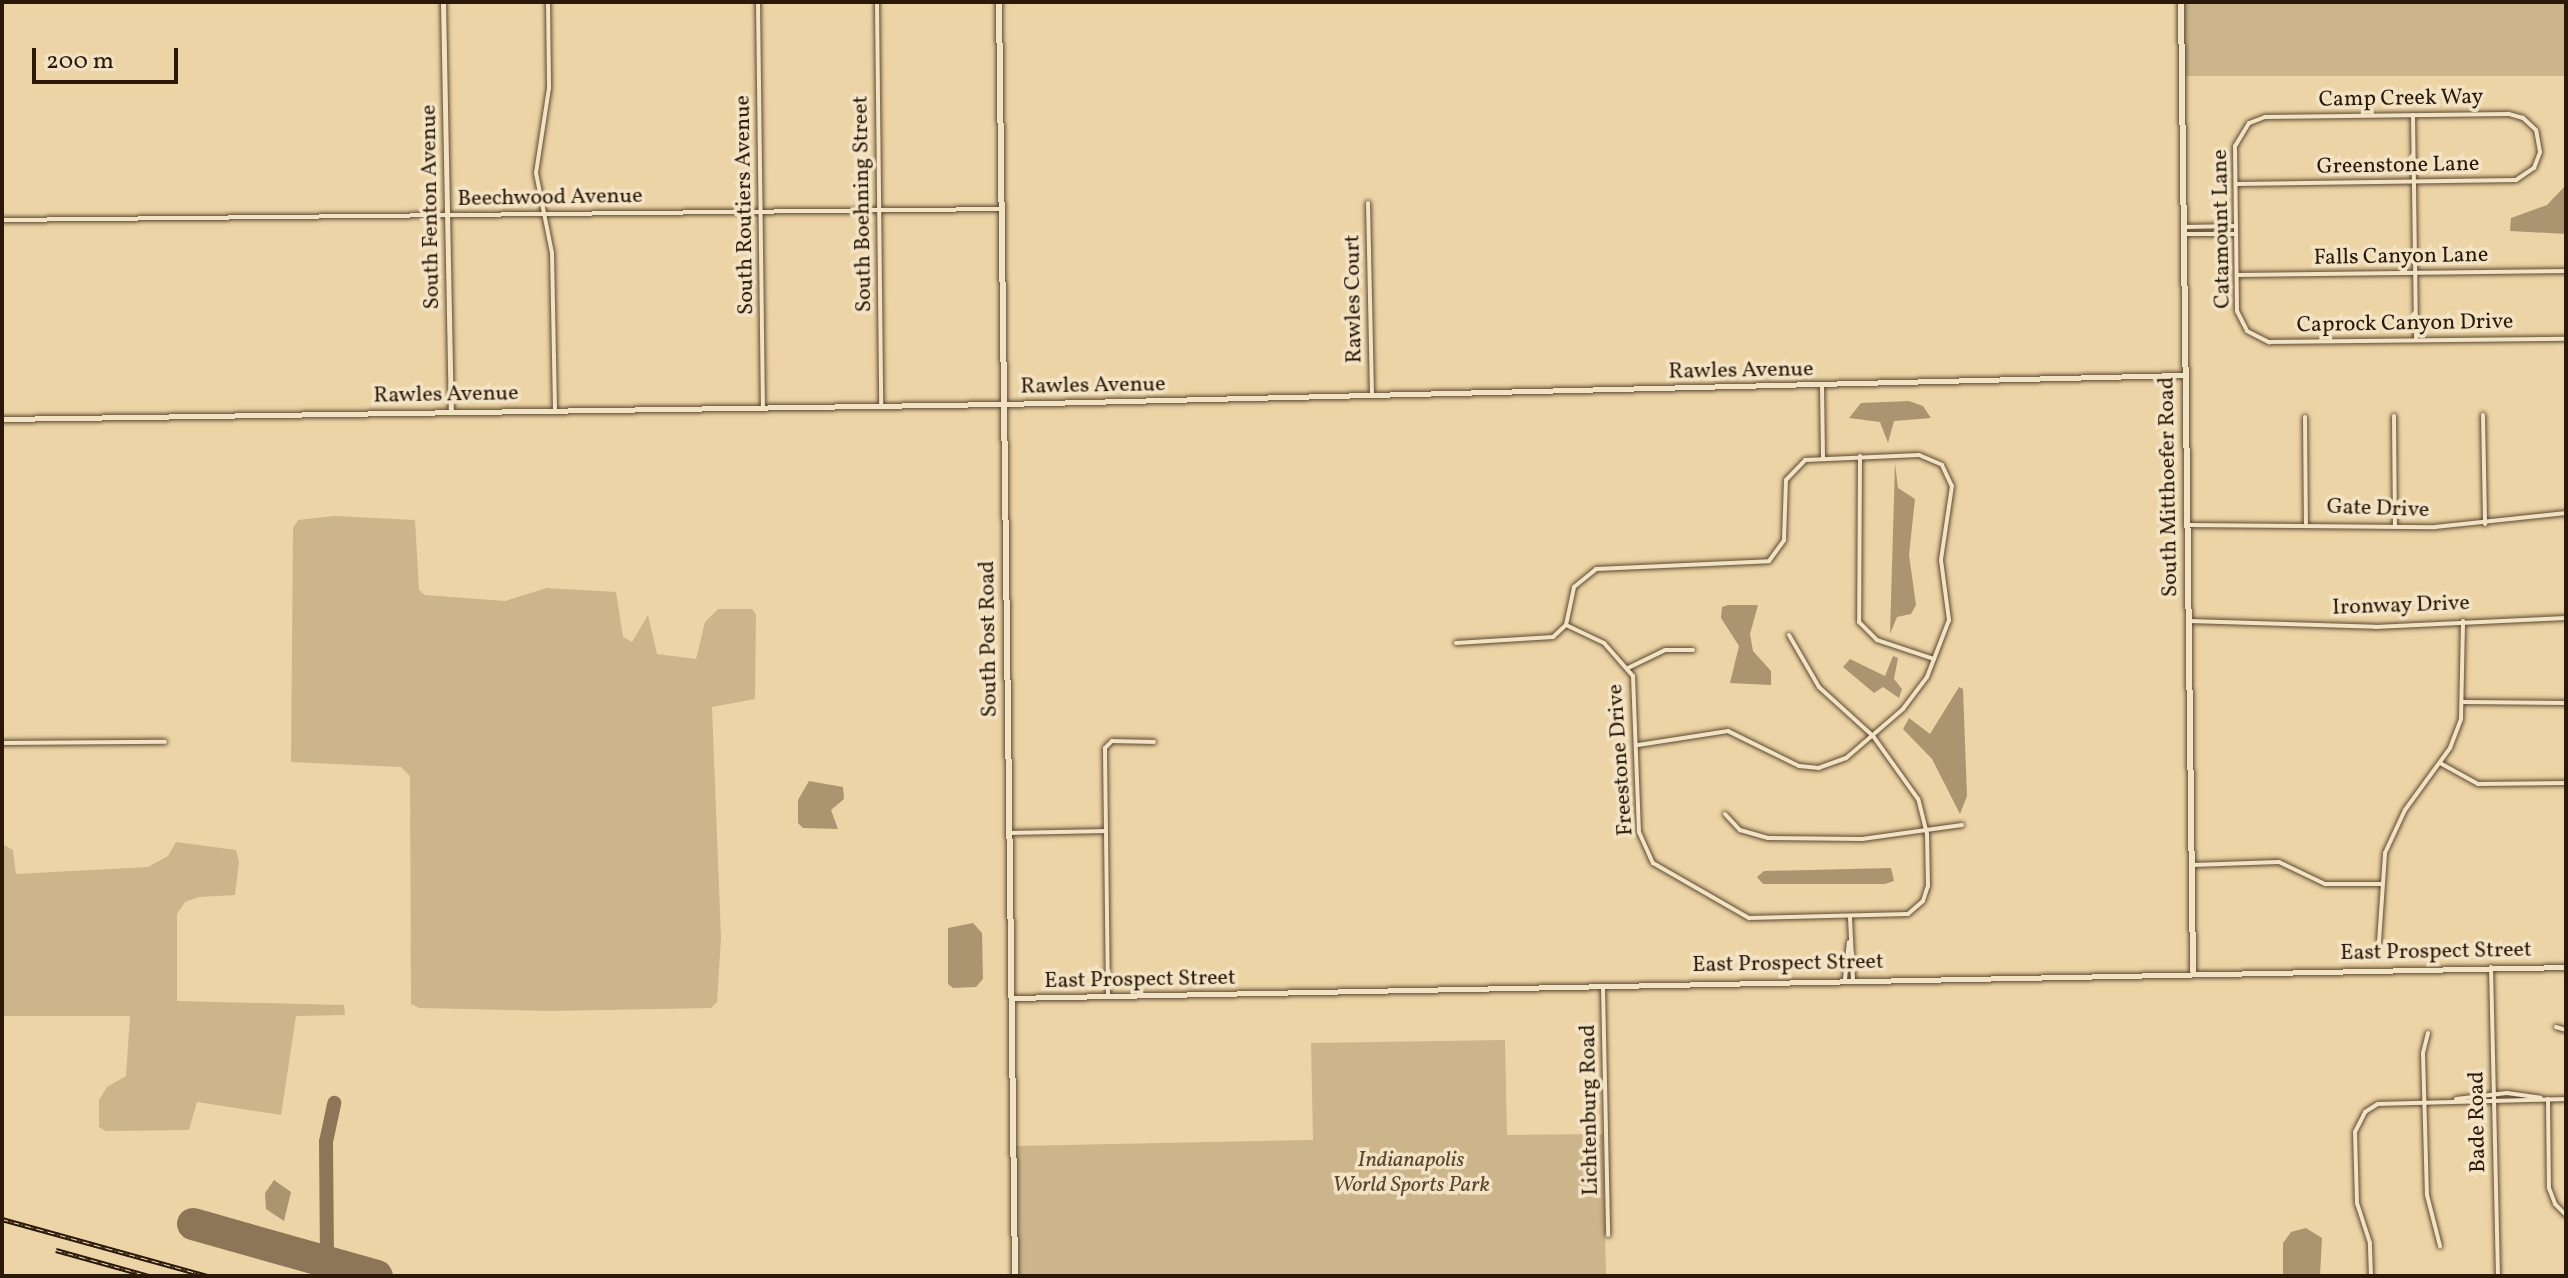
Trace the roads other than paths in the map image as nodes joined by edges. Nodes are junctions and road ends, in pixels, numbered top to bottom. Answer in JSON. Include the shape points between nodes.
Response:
{"nodes":[{"id":1,"x":443,"y":2,"type":"edge"},
{"id":2,"x":548,"y":2,"type":"edge"},
{"id":3,"x":758,"y":2,"type":"edge"},
{"id":4,"x":877,"y":2,"type":"edge"},
{"id":5,"x":999,"y":2,"type":"edge"},
{"id":6,"x":2181,"y":2,"type":"edge"},
{"id":7,"x":2413,"y":115,"type":"junction"},
{"id":8,"x":2245,"y":126,"type":"joint"},
{"id":9,"x":2541,"y":147,"type":"joint"},
{"id":10,"x":2414,"y":182,"type":"junction"},
{"id":11,"x":2236,"y":184,"type":"junction"},
{"id":12,"x":1368,"y":203,"type":"dead end"},
{"id":13,"x":1001,"y":209,"type":"junction"},
{"id":14,"x":879,"y":210,"type":"junction"},
{"id":15,"x":761,"y":212,"type":"junction"},
{"id":16,"x":544,"y":214,"type":"junction"},
{"id":17,"x":447,"y":215,"type":"junction"},
{"id":18,"x":2,"y":220,"type":"edge"},
{"id":19,"x":2236,"y":226,"type":"junction"},
{"id":20,"x":2184,"y":231,"type":"junction"},
{"id":21,"x":2236,"y":234,"type":"junction"},
{"id":22,"x":2566,"y":271,"type":"edge"},
{"id":23,"x":2415,"y":273,"type":"junction"},
{"id":24,"x":2237,"y":275,"type":"junction"},
{"id":25,"x":2247,"y":331,"type":"joint"},
{"id":26,"x":2566,"y":339,"type":"edge"},
{"id":27,"x":2416,"y":340,"type":"junction"},
{"id":28,"x":2185,"y":375,"type":"junction"},
{"id":29,"x":1822,"y":385,"type":"junction"},
{"id":30,"x":1372,"y":395,"type":"junction"},
{"id":31,"x":1004,"y":404,"type":"junction"},
{"id":32,"x":881,"y":405,"type":"junction"},
{"id":33,"x":763,"y":407,"type":"junction"},
{"id":34,"x":555,"y":410,"type":"junction"},
{"id":35,"x":451,"y":411,"type":"junction"},
{"id":36,"x":2483,"y":415,"type":"dead end"},
{"id":37,"x":2394,"y":416,"type":"dead end"},
{"id":38,"x":2305,"y":417,"type":"dead end"},
{"id":39,"x":2,"y":419,"type":"edge"},
{"id":40,"x":1860,"y":456,"type":"junction"},
{"id":41,"x":1823,"y":457,"type":"junction"},
{"id":42,"x":2566,"y":513,"type":"edge"},
{"id":43,"x":2306,"y":523,"type":"junction"},
{"id":44,"x":2485,"y":524,"type":"junction"},
{"id":45,"x":2188,"y":525,"type":"junction"},
{"id":46,"x":2395,"y":527,"type":"junction"},
{"id":47,"x":2566,"y":618,"type":"edge"},
{"id":48,"x":2189,"y":621,"type":"junction"},
{"id":49,"x":2463,"y":621,"type":"junction"},
{"id":50,"x":1566,"y":625,"type":"junction"},
{"id":51,"x":1789,"y":635,"type":"dead end"},
{"id":52,"x":1456,"y":643,"type":"dead end"},
{"id":53,"x":1693,"y":650,"type":"dead end"},
{"id":54,"x":1934,"y":659,"type":"junction"},
{"id":55,"x":1628,"y":668,"type":"junction"},
{"id":56,"x":2464,"y":702,"type":"junction"},
{"id":57,"x":2566,"y":703,"type":"edge"},
{"id":58,"x":1873,"y":736,"type":"junction"},
{"id":59,"x":165,"y":742,"type":"dead end"},
{"id":60,"x":1154,"y":742,"type":"dead end"},
{"id":61,"x":2,"y":743,"type":"edge"},
{"id":62,"x":1638,"y":745,"type":"junction"},
{"id":63,"x":2440,"y":763,"type":"junction"},
{"id":64,"x":2566,"y":783,"type":"edge"},
{"id":65,"x":1725,"y":814,"type":"dead end"},
{"id":66,"x":1962,"y":825,"type":"dead end"},
{"id":67,"x":1927,"y":830,"type":"junction"},
{"id":68,"x":1106,"y":831,"type":"junction"},
{"id":69,"x":1009,"y":833,"type":"junction"},
{"id":70,"x":2192,"y":865,"type":"junction"},
{"id":71,"x":2381,"y":884,"type":"junction"},
{"id":72,"x":1850,"y":918,"type":"junction"},
{"id":73,"x":1849,"y":942,"type":"junction"},
{"id":74,"x":2379,"y":942,"type":"dead end"},
{"id":75,"x":2491,"y":967,"type":"junction"},
{"id":76,"x":2566,"y":967,"type":"edge"},
{"id":77,"x":2193,"y":971,"type":"junction"},
{"id":78,"x":1845,"y":979,"type":"junction"},
{"id":79,"x":1853,"y":979,"type":"junction"},
{"id":80,"x":1603,"y":985,"type":"junction"},
{"id":81,"x":1108,"y":996,"type":"junction"},
{"id":82,"x":1011,"y":998,"type":"junction"},
{"id":83,"x":2556,"y":1027,"type":"dead end"},
{"id":84,"x":2566,"y":1030,"type":"edge"},
{"id":85,"x":2428,"y":1033,"type":"dead end"},
{"id":86,"x":2494,"y":1093,"type":"junction"},
{"id":87,"x":2548,"y":1099,"type":"junction"},
{"id":88,"x":2566,"y":1099,"type":"edge"},
{"id":89,"x":2494,"y":1100,"type":"junction"},
{"id":90,"x":2424,"y":1101,"type":"junction"},
{"id":91,"x":2453,"y":1101,"type":"junction"},
{"id":92,"x":2566,"y":1215,"type":"edge"},
{"id":93,"x":1608,"y":1235,"type":"dead end"},
{"id":94,"x":2440,"y":1246,"type":"dead end"},
{"id":95,"x":1015,"y":1276,"type":"edge"},
{"id":96,"x":2371,"y":1276,"type":"edge"},
{"id":97,"x":2498,"y":1276,"type":"edge"}],
"edges":[{"from":1,"to":17,"type":"street","name":"South Fenton Avenue"},
{"from":2,"to":16,"type":"street","via":[[549,82],[536,171]]},
{"from":3,"to":15,"type":"street","name":"South Routiers Avenue"},
{"from":4,"to":14,"type":"street","name":"South Boehning Street"},
{"from":5,"to":13,"type":"main road","name":"South Post Road"},
{"from":6,"to":20,"type":"main road","name":"South Mitthoefer Road"},
{"from":7,"to":8,"type":"street","name":"Camp Creek Way","via":[[2265,117]]},
{"from":7,"to":9,"type":"street","name":"Camp Creek Way","via":[[2509,114],[2532,125]]},
{"from":7,"to":10,"type":"street"},
{"from":8,"to":11,"type":"street","name":"Catamount Lane","via":[[2236,142]]},
{"from":9,"to":10,"type":"street","name":"Greenstone Lane","via":[[2534,168],[2516,180]]},
{"from":10,"to":11,"type":"street","name":"Greenstone Lane"},
{"from":10,"to":23,"type":"street"},
{"from":11,"to":19,"type":"street","name":"Catamount Lane"},
{"from":12,"to":30,"type":"street","name":"Rawles Court"},
{"from":13,"to":14,"type":"street","name":"Beechwood Avenue"},
{"from":13,"to":31,"type":"main road","name":"South Post Road"},
{"from":14,"to":15,"type":"street","name":"Beechwood Avenue"},
{"from":14,"to":32,"type":"street","name":"South Boehning Street"},
{"from":15,"to":16,"type":"street","name":"Beechwood Avenue"},
{"from":15,"to":33,"type":"street","name":"South Routiers Avenue"},
{"from":16,"to":17,"type":"street","name":"Beechwood Avenue"},
{"from":16,"to":34,"type":"street","via":[[553,260]]},
{"from":17,"to":18,"type":"street","name":"Beechwood Avenue"},
{"from":17,"to":35,"type":"street","name":"South Fenton Avenue"},
{"from":19,"to":20,"type":"street"},
{"from":19,"to":21,"type":"street","name":"Catamount Lane"},
{"from":20,"to":21,"type":"street"},
{"from":20,"to":28,"type":"main road","name":"South Mitthoefer Road"},
{"from":21,"to":24,"type":"street","name":"Catamount Lane"},
{"from":22,"to":23,"type":"street","name":"Falls Canyon Lane"},
{"from":23,"to":24,"type":"street","name":"Falls Canyon Lane"},
{"from":23,"to":27,"type":"street"},
{"from":24,"to":25,"type":"street","name":"Catamount Lane","via":[[2237,311]]},
{"from":25,"to":27,"type":"street","name":"Caprock Canyon Drive","via":[[2269,342]]},
{"from":26,"to":27,"type":"street","name":"Caprock Canyon Drive"},
{"from":28,"to":29,"type":"street","name":"Rawles Avenue"},
{"from":28,"to":45,"type":"main road","name":"South Mitthoefer Road"},
{"from":29,"to":30,"type":"street","name":"Rawles Avenue"},
{"from":29,"to":41,"type":"street"},
{"from":30,"to":31,"type":"street","name":"Rawles Avenue"},
{"from":31,"to":32,"type":"street","name":"Rawles Avenue"},
{"from":31,"to":69,"type":"main road","name":"South Post Road"},
{"from":32,"to":33,"type":"street","name":"Rawles Avenue"},
{"from":33,"to":34,"type":"street","name":"Rawles Avenue"},
{"from":34,"to":35,"type":"street","name":"Rawles Avenue"},
{"from":35,"to":39,"type":"street","name":"Rawles Avenue"},
{"from":36,"to":44,"type":"street"},
{"from":37,"to":46,"type":"street"},
{"from":38,"to":43,"type":"street"},
{"from":40,"to":41,"type":"street"},
{"from":40,"to":54,"type":"street","via":[[1859,622],[1877,640]]},
{"from":40,"to":54,"type":"street","via":[[1919,455],[1942,465],[1952,488],[1941,557],[1949,617]]},
{"from":41,"to":50,"type":"street","via":[[1801,461],[1788,474],[1785,536],[1772,560],[1755,566],[1594,570],[1574,587]]},
{"from":42,"to":44,"type":"street","name":"Gate Drive"},
{"from":43,"to":45,"type":"street","name":"Gate Drive"},
{"from":43,"to":46,"type":"street","name":"Gate Drive"},
{"from":44,"to":46,"type":"street","name":"Gate Drive"},
{"from":45,"to":48,"type":"main road","name":"South Mitthoefer Road"},
{"from":47,"to":49,"type":"street","name":"Ironway Drive"},
{"from":48,"to":49,"type":"street","name":"Ironway Drive","via":[[2375,627]]},
{"from":48,"to":70,"type":"main road","name":"South Mitthoefer Road"},
{"from":49,"to":56,"type":"street"},
{"from":50,"to":52,"type":"street","via":[[1544,641]]},
{"from":50,"to":55,"type":"street","name":"Freestone Drive","via":[[1604,643]]},
{"from":51,"to":58,"type":"street","via":[[1819,687]]},
{"from":53,"to":55,"type":"street","via":[[1665,650]]},
{"from":54,"to":58,"type":"street","via":[[1915,696]]},
{"from":55,"to":62,"type":"street","name":"Freestone Drive","via":[[1637,701]]},
{"from":56,"to":57,"type":"street"},
{"from":56,"to":63,"type":"street","via":[[2456,734]]},
{"from":58,"to":62,"type":"street","via":[[1835,765],[1819,768],[1799,766],[1728,731]]},
{"from":58,"to":67,"type":"street","via":[[1909,780]]},
{"from":59,"to":61,"type":"street"},
{"from":60,"to":68,"type":"street","via":[[1108,744]]},
{"from":62,"to":72,"type":"street","name":"Freestone Drive","via":[[1639,832],[1653,863],[1749,918]]},
{"from":63,"to":64,"type":"street","via":[[2478,784]]},
{"from":63,"to":71,"type":"street","via":[[2389,842]]},
{"from":65,"to":67,"type":"street","via":[[1740,830],[1766,838],[1855,839]]},
{"from":66,"to":67,"type":"street"},
{"from":67,"to":72,"type":"street","via":[[1928,888],[1915,910]]},
{"from":68,"to":69,"type":"street"},
{"from":68,"to":81,"type":"street"},
{"from":69,"to":82,"type":"main road","name":"South Post Road"},
{"from":70,"to":71,"type":"street","via":[[2287,863],[2325,884]]},
{"from":70,"to":77,"type":"main road","name":"South Mitthoefer Road"},
{"from":71,"to":74,"type":"street"},
{"from":72,"to":73,"type":"street"},
{"from":73,"to":78,"type":"street"},
{"from":73,"to":79,"type":"street"},
{"from":75,"to":76,"type":"street","name":"East Prospect Street"},
{"from":75,"to":77,"type":"street","name":"East Prospect Street"},
{"from":75,"to":86,"type":"street","name":"Bade Road"},
{"from":77,"to":79,"type":"street","name":"East Prospect Street"},
{"from":78,"to":79,"type":"street","name":"East Prospect Street"},
{"from":78,"to":80,"type":"street","name":"East Prospect Street"},
{"from":80,"to":81,"type":"street","name":"East Prospect Street"},
{"from":80,"to":93,"type":"street","name":"Lichtenburg Road"},
{"from":81,"to":82,"type":"street","name":"East Prospect Street"},
{"from":82,"to":95,"type":"main road","name":"South Post Road"},
{"from":83,"to":84,"type":"street"},
{"from":85,"to":90,"type":"street"},
{"from":86,"to":87,"type":"street"},
{"from":86,"to":89,"type":"street","name":"Bade Road"},
{"from":86,"to":91,"type":"street"},
{"from":87,"to":88,"type":"street"},
{"from":87,"to":89,"type":"street"},
{"from":87,"to":92,"type":"street","via":[[2549,1188]]},
{"from":89,"to":91,"type":"street"},
{"from":89,"to":97,"type":"street","name":"Bade Road"},
{"from":90,"to":91,"type":"street"},
{"from":90,"to":94,"type":"street","via":[[2427,1195]]},
{"from":90,"to":96,"type":"street","via":[[2378,1104],[2357,1121],[2357,1203],[2370,1243]]}]}
